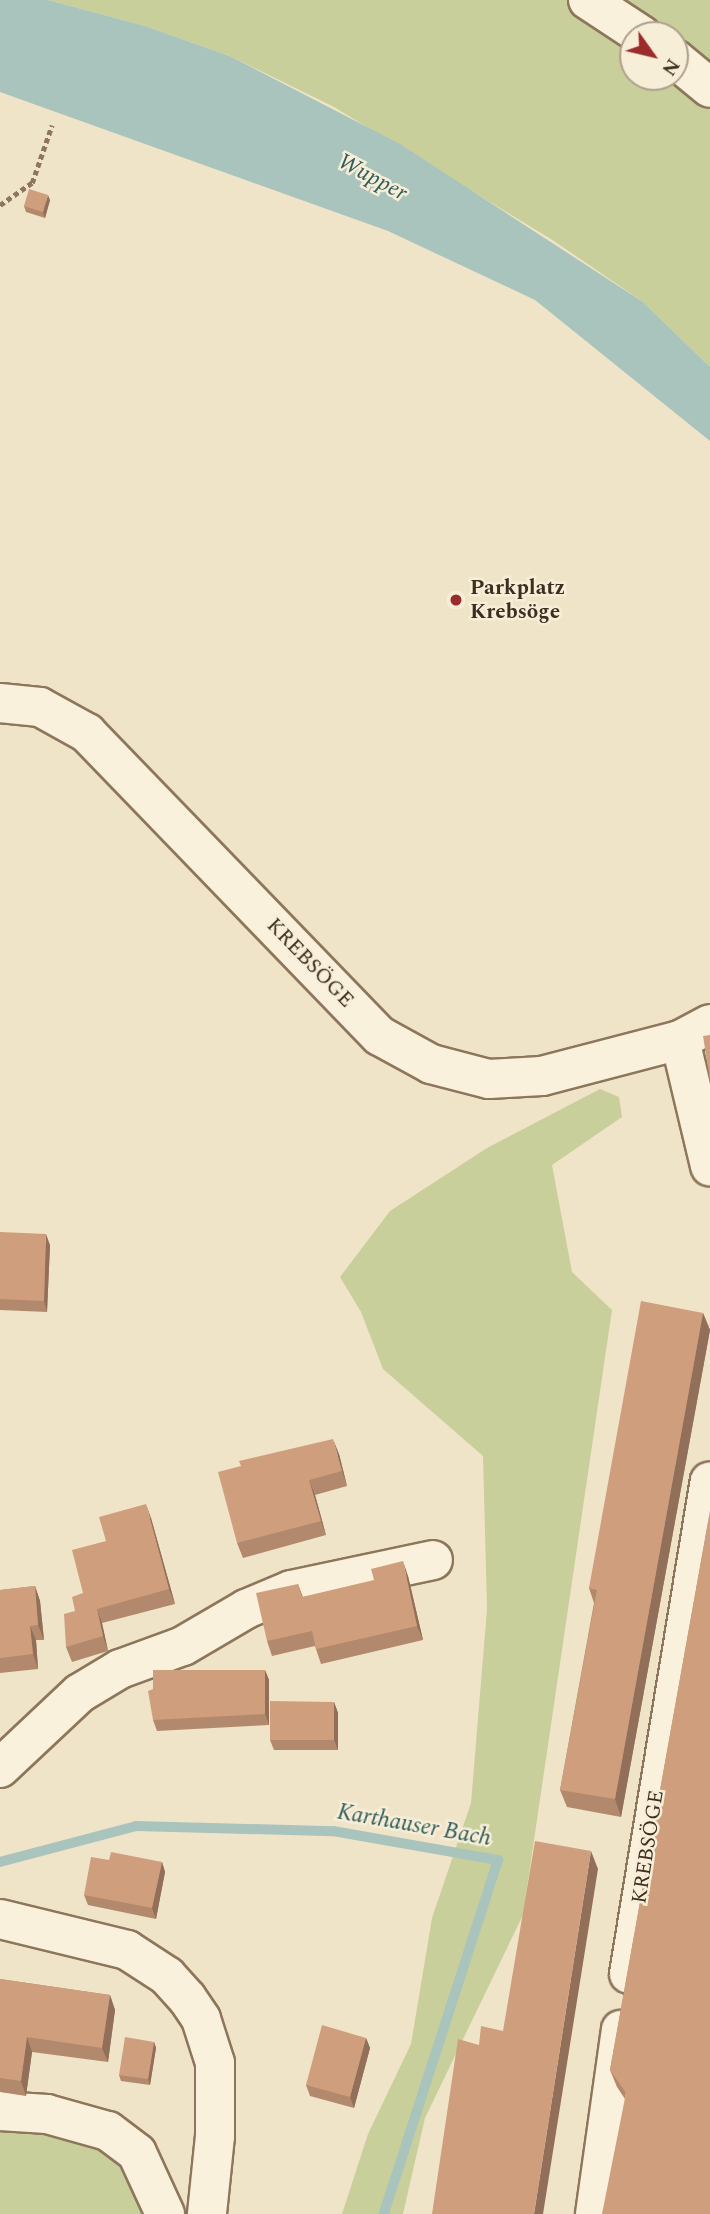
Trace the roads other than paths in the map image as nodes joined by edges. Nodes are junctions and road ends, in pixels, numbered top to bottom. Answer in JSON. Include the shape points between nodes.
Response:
{"nodes":[{"id":1,"x":588,"y":0,"type":"edge"},
{"id":2,"x":620,"y":21,"type":"edge"},
{"id":3,"x":689,"y":71,"type":"edge"},
{"id":4,"x":710,"y":89,"type":"edge"},
{"id":5,"x":0,"y":704,"type":"edge"},
{"id":6,"x":695,"y":1032,"type":"edge"},
{"id":7,"x":710,"y":1166,"type":"edge"},
{"id":8,"x":710,"y":1482,"type":"edge"},
{"id":9,"x":433,"y":1560,"type":"dead end"},
{"id":10,"x":0,"y":1768,"type":"edge"},
{"id":11,"x":0,"y":1919,"type":"edge"},
{"id":12,"x":0,"y":2111,"type":"edge"},
{"id":13,"x":165,"y":2214,"type":"edge"},
{"id":14,"x":206,"y":2214,"type":"edge"},
{"id":15,"x":595,"y":2214,"type":"edge"}],
"edges":[{"from":1,"to":2,"type":"street"},
{"from":3,"to":4,"type":"street"},
{"from":5,"to":6,"type":"street","name":"KREBSÖGE","via":[[40,707],[87,733],[380,1036],[431,1065],[489,1079],[542,1076]]},
{"from":6,"to":7,"type":"street","name":"KREBSÖGE"},
{"from":8,"to":15,"type":"street","name":"KREBSÖGE","via":[[647,1849]]},
{"from":9,"to":10,"type":"street","via":[[291,1590],[246,1609],[190,1643],[120,1669],[80,1693]]},
{"from":11,"to":14,"type":"street","via":[[127,1950],[167,1976],[187,1998],[201,2019],[215,2063],[215,2136]]},
{"from":12,"to":13,"type":"street","via":[[47,2114],[108,2130],[137,2153]]}]}
